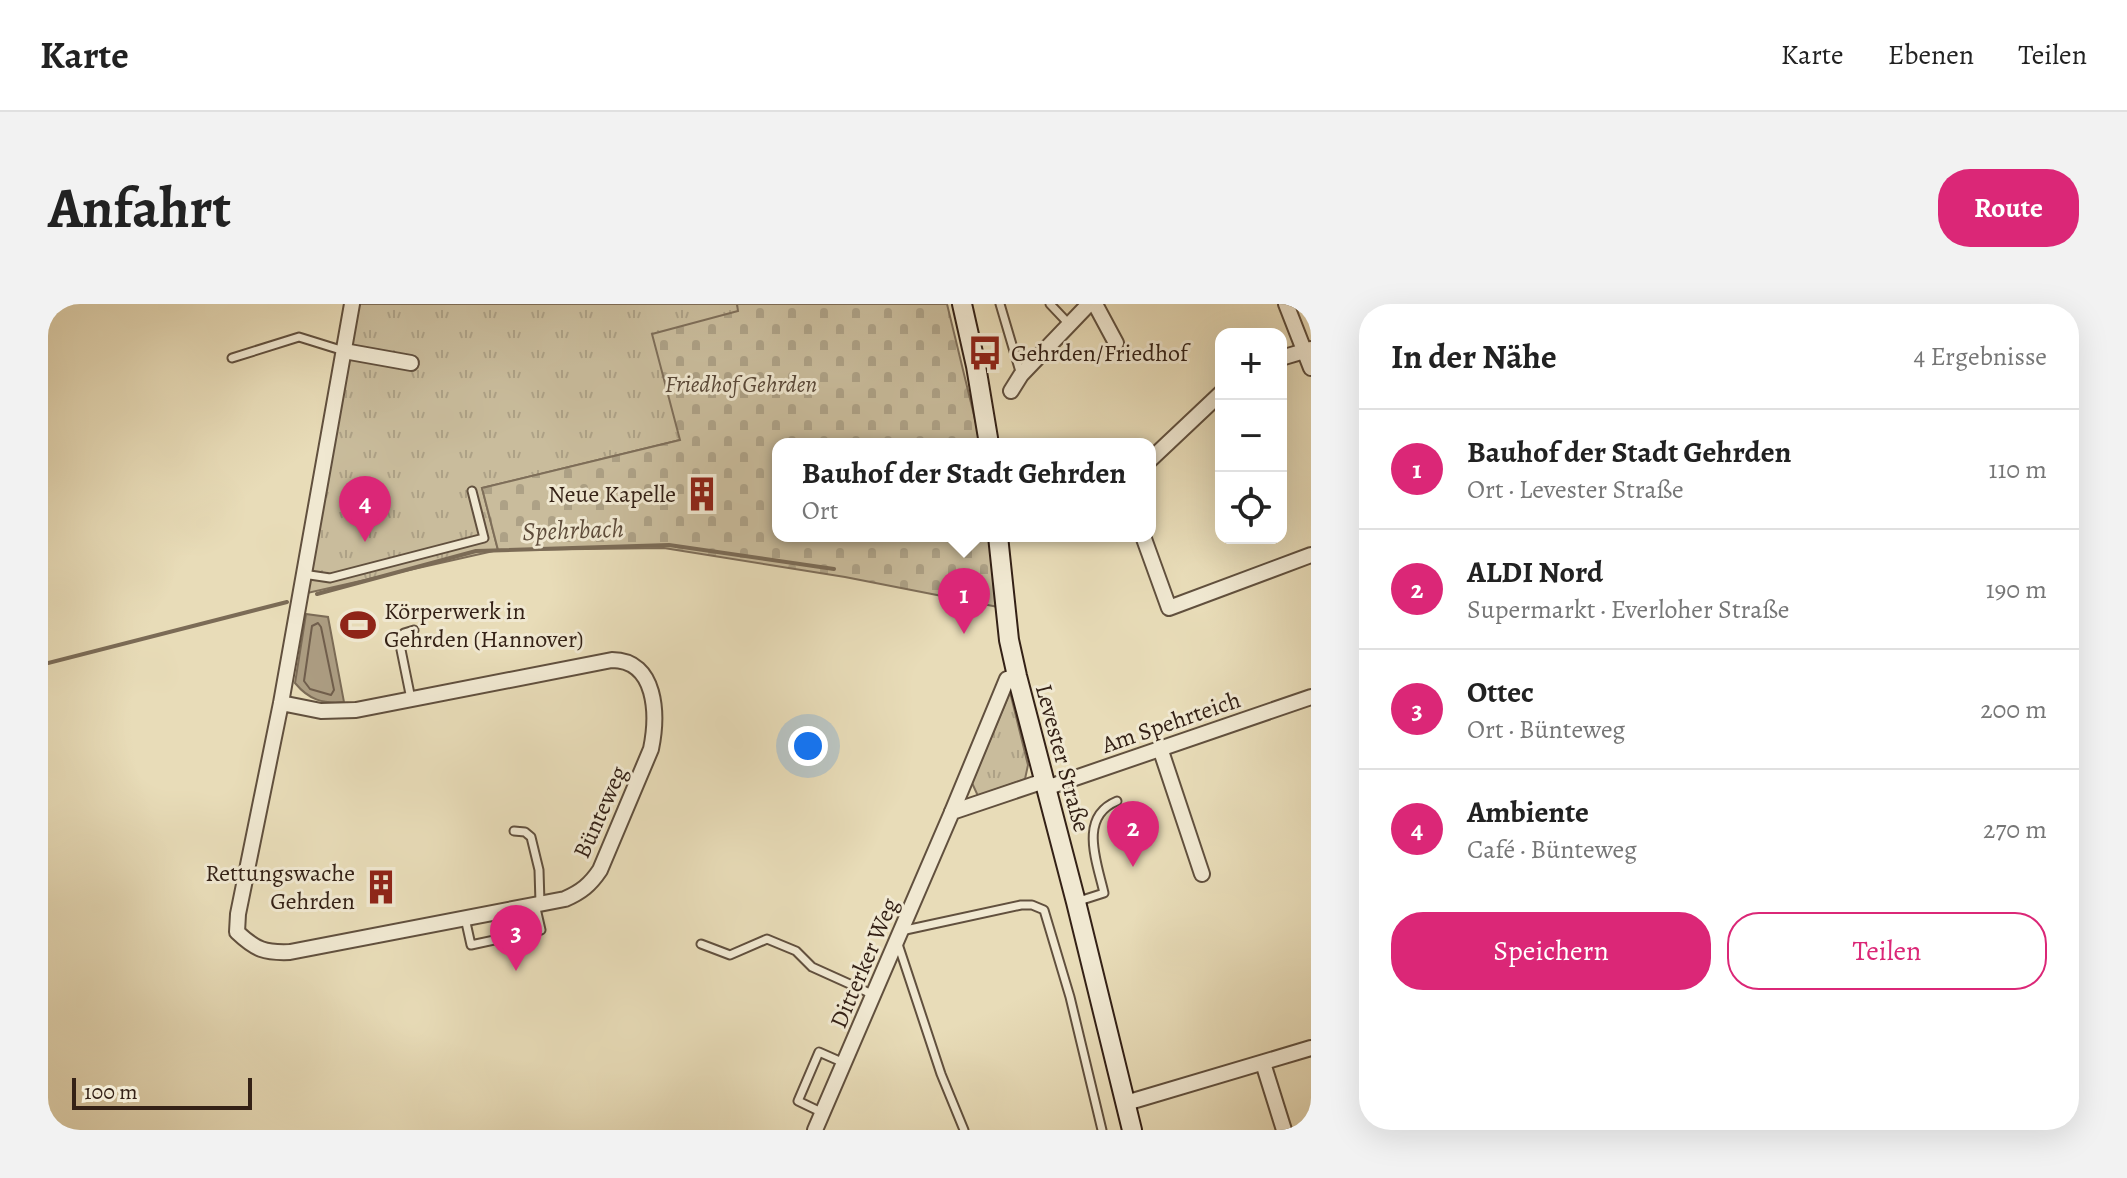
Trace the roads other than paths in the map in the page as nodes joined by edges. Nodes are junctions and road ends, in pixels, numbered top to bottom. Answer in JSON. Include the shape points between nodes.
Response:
{"nodes":[{"id":1,"x":352,"y":304,"type":"edge"},
{"id":2,"x":962,"y":304,"type":"edge"},
{"id":3,"x":1000,"y":304,"type":"edge"},
{"id":4,"x":1050,"y":304,"type":"edge"},
{"id":5,"x":1092,"y":304,"type":"edge"},
{"id":6,"x":1286,"y":304,"type":"edge"},
{"id":7,"x":1069,"y":324,"type":"junction"},
{"id":8,"x":1116,"y":343,"type":"dead end"},
{"id":9,"x":1308,"y":350,"type":"edge"},
{"id":10,"x":344,"y":351,"type":"junction"},
{"id":11,"x":1287,"y":356,"type":"edge"},
{"id":12,"x":232,"y":358,"type":"dead end"},
{"id":13,"x":411,"y":363,"type":"dead end"},
{"id":14,"x":1311,"y":368,"type":"edge"},
{"id":15,"x":1021,"y":375,"type":"junction"},
{"id":16,"x":1011,"y":391,"type":"dead end"},
{"id":17,"x":1215,"y":399,"type":"edge"},
{"id":18,"x":988,"y":438,"type":"edge"},
{"id":19,"x":1156,"y":454,"type":"edge"},
{"id":20,"x":472,"y":491,"type":"dead end"},
{"id":21,"x":999,"y":542,"type":"edge"},
{"id":22,"x":1145,"y":542,"type":"edge"},
{"id":23,"x":1311,"y":555,"type":"edge"},
{"id":24,"x":303,"y":574,"type":"junction"},
{"id":25,"x":414,"y":630,"type":"dead end"},
{"id":26,"x":1017,"y":676,"type":"junction"},
{"id":27,"x":1311,"y":697,"type":"edge"},
{"id":28,"x":411,"y":699,"type":"junction"},
{"id":29,"x":281,"y":703,"type":"junction"},
{"id":30,"x":1161,"y":751,"type":"junction"},
{"id":31,"x":1045,"y":785,"type":"junction"},
{"id":32,"x":1117,"y":801,"type":"dead end"},
{"id":33,"x":952,"y":812,"type":"junction"},
{"id":34,"x":514,"y":831,"type":"dead end"},
{"id":35,"x":1202,"y":874,"type":"dead end"},
{"id":36,"x":1076,"y":902,"type":"junction"},
{"id":37,"x":537,"y":904,"type":"junction"},
{"id":38,"x":465,"y":918,"type":"junction"},
{"id":39,"x":899,"y":936,"type":"junction"},
{"id":40,"x":701,"y":944,"type":"dead end"},
{"id":41,"x":874,"y":995,"type":"junction"},
{"id":42,"x":1311,"y":1048,"type":"edge"},
{"id":43,"x":844,"y":1063,"type":"junction"},
{"id":44,"x":1263,"y":1063,"type":"junction"},
{"id":45,"x":1126,"y":1103,"type":"junction"},
{"id":46,"x":823,"y":1113,"type":"junction"},
{"id":47,"x":815,"y":1130,"type":"edge"},
{"id":48,"x":964,"y":1130,"type":"edge"},
{"id":49,"x":1102,"y":1130,"type":"edge"},
{"id":50,"x":1132,"y":1130,"type":"edge"},
{"id":51,"x":1284,"y":1130,"type":"edge"}],
"edges":[{"from":1,"to":10,"type":"street","name":"Bünteweg"},
{"from":2,"to":18,"type":"street"},
{"from":3,"to":15,"type":"lane"},
{"from":4,"to":7,"type":"lane"},
{"from":5,"to":7,"type":"street"},
{"from":5,"to":8,"type":"street"},
{"from":6,"to":9,"type":"street"},
{"from":7,"to":15,"type":"street"},
{"from":9,"to":11,"type":"street"},
{"from":9,"to":14,"type":"street"},
{"from":10,"to":12,"type":"lane","via":[[299,337]]},
{"from":10,"to":13,"type":"street"},
{"from":10,"to":24,"type":"street","name":"Bünteweg"},
{"from":15,"to":16,"type":"street"},
{"from":17,"to":19,"type":"street"},
{"from":20,"to":24,"type":"lane","via":[[484,538],[330,578]]},
{"from":21,"to":26,"type":"street","name":"Levester Straße"},
{"from":22,"to":23,"type":"street","via":[[1169,608]]},
{"from":24,"to":29,"type":"street","name":"Bünteweg"},
{"from":25,"to":28,"type":"lane","via":[[399,640]]},
{"from":26,"to":31,"type":"street","name":"Levester Straße"},
{"from":26,"to":33,"type":"street","name":"Ditterker Weg","via":[[1007,679]]},
{"from":27,"to":30,"type":"street","name":"Am Spehrteich"},
{"from":28,"to":29,"type":"street","name":"Bünteweg","via":[[338,712]]},
{"from":28,"to":37,"type":"street","name":"Bünteweg","via":[[612,660],[627,660],[646,679],[655,728],[651,749],[600,870],[579,893]]},
{"from":29,"to":38,"type":"street","name":"Bünteweg","via":[[237,932],[253,947],[281,953]]},
{"from":30,"to":31,"type":"street","name":"Am Spehrteich"},
{"from":30,"to":35,"type":"street"},
{"from":31,"to":33,"type":"street"},
{"from":31,"to":36,"type":"street","name":"Levester Straße"},
{"from":32,"to":36,"type":"lane","via":[[1100,813],[1091,835],[1104,893]]},
{"from":33,"to":39,"type":"street","name":"Ditterker Weg"},
{"from":34,"to":37,"type":"lane","via":[[531,837],[539,870]]},
{"from":36,"to":45,"type":"street","name":"Levester Straße"},
{"from":37,"to":38,"type":"street","name":"Bünteweg"},
{"from":37,"to":38,"type":"lane","via":[[541,930],[471,945]]},
{"from":39,"to":41,"type":"street","name":"Ditterker Weg"},
{"from":39,"to":48,"type":"lane","via":[[916,1005]]},
{"from":39,"to":49,"type":"lane","via":[[1021,905],[1044,910]]},
{"from":40,"to":41,"type":"lane","via":[[730,955],[767,939]]},
{"from":41,"to":43,"type":"street","name":"Ditterker Weg"},
{"from":42,"to":44,"type":"street"},
{"from":43,"to":46,"type":"street","name":"Ditterker Weg"},
{"from":43,"to":46,"type":"lane","via":[[819,1052],[798,1101]]},
{"from":44,"to":45,"type":"street"},
{"from":44,"to":51,"type":"street"},
{"from":45,"to":50,"type":"street","name":"Levester Straße"},
{"from":46,"to":47,"type":"street","name":"Ditterker Weg"}]}
